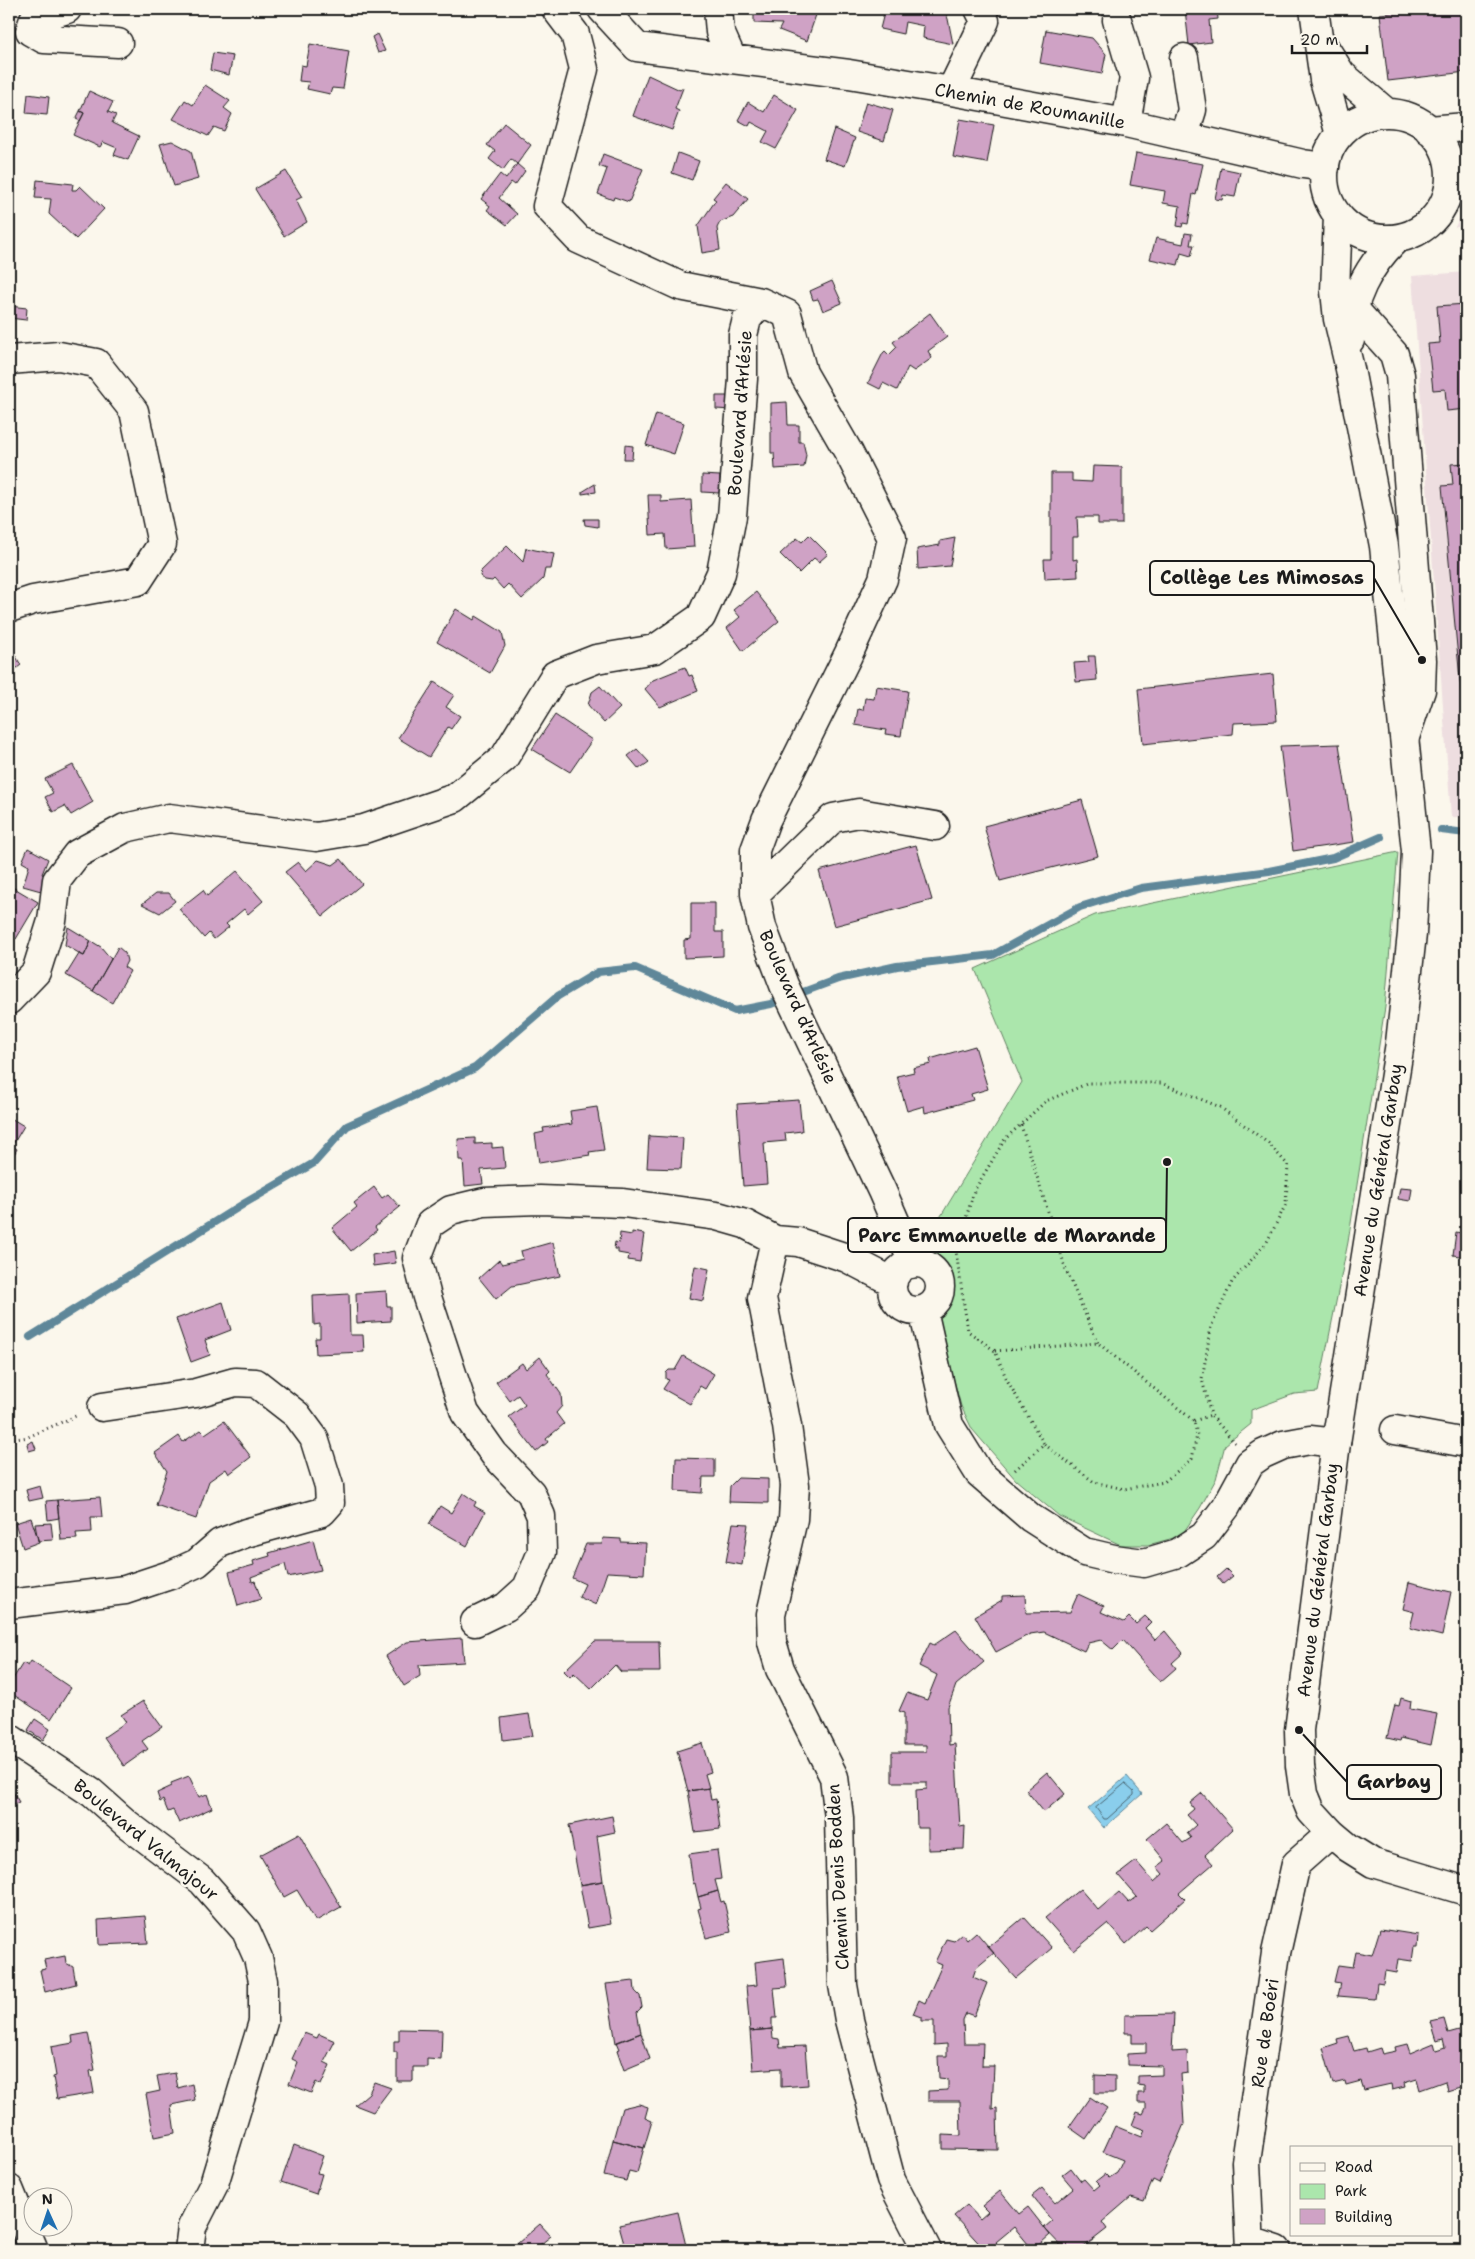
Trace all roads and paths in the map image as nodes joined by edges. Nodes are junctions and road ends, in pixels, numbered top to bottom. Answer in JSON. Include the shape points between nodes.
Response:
{"nodes":[{"id":1,"x":67,"y":9,"type":"edge"},
{"id":2,"x":556,"y":9,"type":"edge"},
{"id":3,"x":602,"y":9,"type":"edge"},
{"id":4,"x":718,"y":9,"type":"edge"},
{"id":5,"x":979,"y":9,"type":"edge"},
{"id":6,"x":1117,"y":20,"type":"dead end"},
{"id":7,"x":1316,"y":21,"type":"edge"},
{"id":8,"x":118,"y":43,"type":"dead end"},
{"id":9,"x":1184,"y":58,"type":"dead end"},
{"id":10,"x":732,"y":59,"type":"junction"},
{"id":11,"x":951,"y":91,"type":"junction"},
{"id":12,"x":1388,"y":113,"type":"junction"},
{"id":13,"x":1126,"y":123,"type":"junction"},
{"id":14,"x":1466,"y":127,"type":"edge"},
{"id":15,"x":1429,"y":130,"type":"junction"},
{"id":16,"x":1340,"y":134,"type":"junction"},
{"id":17,"x":1184,"y":136,"type":"junction"},
{"id":18,"x":1325,"y":167,"type":"junction"},
{"id":19,"x":1458,"y":180,"type":"edge"},
{"id":20,"x":1338,"y":216,"type":"junction"},
{"id":21,"x":1396,"y":239,"type":"junction"},
{"id":22,"x":761,"y":302,"type":"junction"},
{"id":23,"x":1354,"y":309,"type":"junction"},
{"id":24,"x":9,"y":360,"type":"edge"},
{"id":25,"x":1350,"y":369,"type":"junction"},
{"id":26,"x":9,"y":608,"type":"edge"},
{"id":27,"x":1405,"y":737,"type":"junction"},
{"id":28,"x":935,"y":826,"type":"dead end"},
{"id":29,"x":755,"y":894,"type":"junction"},
{"id":30,"x":9,"y":1000,"type":"edge"},
{"id":31,"x":1021,"y":1124,"type":"junction"},
{"id":32,"x":775,"y":1240,"type":"junction"},
{"id":33,"x":902,"y":1273,"type":"junction"},
{"id":34,"x":923,"y":1310,"type":"junction"},
{"id":35,"x":1098,"y":1343,"type":"junction"},
{"id":36,"x":995,"y":1351,"type":"junction"},
{"id":37,"x":102,"y":1407,"type":"joint"},
{"id":38,"x":1211,"y":1415,"type":"junction"},
{"id":39,"x":1194,"y":1421,"type":"junction"},
{"id":40,"x":1395,"y":1430,"type":"dead end"},
{"id":41,"x":9,"y":1440,"type":"edge"},
{"id":42,"x":1336,"y":1443,"type":"junction"},
{"id":43,"x":1466,"y":1443,"type":"edge"},
{"id":44,"x":1044,"y":1444,"type":"junction"},
{"id":45,"x":1250,"y":1463,"type":"junction"},
{"id":46,"x":996,"y":1488,"type":"junction"},
{"id":47,"x":9,"y":1604,"type":"edge"},
{"id":48,"x":475,"y":1622,"type":"dead end"},
{"id":49,"x":9,"y":1738,"type":"edge"},
{"id":50,"x":1331,"y":1833,"type":"junction"},
{"id":51,"x":1466,"y":1891,"type":"edge"},
{"id":52,"x":9,"y":2189,"type":"edge"},
{"id":53,"x":1250,"y":2246,"type":"edge"},
{"id":54,"x":34,"y":2250,"type":"edge"},
{"id":55,"x":189,"y":2250,"type":"edge"},
{"id":56,"x":927,"y":2250,"type":"edge"},
{"id":57,"x":1278,"y":2250,"type":"edge"}],
"edges":[{"from":1,"to":8,"type":"street","via":[[34,19],[30,31],[44,39]]},
{"from":2,"to":22,"type":"street","via":[[575,34],[584,69],[547,206],[578,240],[680,286]]},
{"from":3,"to":10,"type":"street","name":"Chemin de Roumanille","via":[[637,46]]},
{"from":4,"to":10,"type":"street","via":[[720,32]]},
{"from":5,"to":11,"type":"street","via":[[985,21]]},
{"from":6,"to":13,"type":"street","via":[[1134,78]]},
{"from":7,"to":12,"type":"street","via":[[1341,74]]},
{"from":7,"to":16,"type":"street","via":[[1324,80]]},
{"from":9,"to":17,"type":"street","via":[[1192,110]]},
{"from":10,"to":11,"type":"street","name":"Chemin de Roumanille"},
{"from":11,"to":13,"type":"street","name":"Chemin de Roumanille"},
{"from":12,"to":15,"type":"street","via":[[1417,121]]},
{"from":12,"to":16,"type":"street","via":[[1370,116]]},
{"from":13,"to":17,"type":"street","name":"Chemin de Roumanille"},
{"from":14,"to":15,"type":"street"},
{"from":15,"to":19,"type":"street","via":[[1443,147]]},
{"from":16,"to":18,"type":"street"},
{"from":17,"to":18,"type":"street","name":"Chemin de Roumanille"},
{"from":18,"to":20,"type":"street","via":[[1326,193]]},
{"from":19,"to":21,"type":"street","via":[[1430,223]]},
{"from":20,"to":21,"type":"street","via":[[1354,230],[1375,238]]},
{"from":20,"to":25,"type":"street","name":"Avenue du Général Garbay","via":[[1335,291]]},
{"from":21,"to":23,"type":"street","name":"Avenue du Général Garbay","via":[[1372,265]]},
{"from":22,"to":29,"type":"street","name":"Boulevard d'Arlésie","via":[[787,314],[803,373],[849,453],[892,538],[883,579],[766,820],[755,850]]},
{"from":22,"to":30,"type":"street","name":"Boulevard d'Arlésie","via":[[747,319],[743,334],[743,379],[732,516],[721,573],[701,617],[655,649],[596,659],[555,675],[504,758],[455,798],[364,829],[316,837],[169,818],[125,828],[77,854],[57,880],[52,921],[36,972]]},
{"from":23,"to":25,"type":"street","name":"Avenue du Général Garbay"},
{"from":23,"to":27,"type":"street","via":[[1394,354],[1400,375],[1422,660],[1421,690]]},
{"from":24,"to":26,"type":"street","via":[[59,356],[96,363],[134,411],[162,544],[138,582],[33,600]]},
{"from":25,"to":27,"type":"street","name":"Avenue du Général Garbay","via":[[1384,546]]},
{"from":27,"to":42,"type":"street","name":"Avenue du Général Garbay","via":[[1416,851],[1412,934],[1390,1116]]},
{"from":28,"to":29,"type":"street","via":[[860,813],[833,818]]},
{"from":29,"to":33,"type":"street","name":"Boulevard d'Arlésie","via":[[762,927],[788,994],[908,1251]]},
{"from":31,"to":35,"type":"path","via":[[1066,1270]]},
{"from":31,"to":36,"type":"path","via":[[1005,1139],[974,1191],[956,1252],[968,1331]]},
{"from":31,"to":38,"type":"path","via":[[1046,1101],[1090,1083],[1161,1083],[1220,1107],[1268,1143],[1288,1164],[1286,1204],[1267,1242],[1232,1282],[1211,1327],[1202,1378]]},
{"from":32,"to":33,"type":"street","via":[[798,1242]]},
{"from":32,"to":48,"type":"street","via":[[745,1224],[717,1216],[622,1203],[484,1202],[451,1210],[430,1224],[417,1258],[465,1413],[494,1454],[532,1493],[541,1516],[542,1552],[527,1588],[506,1607]]},
{"from":32,"to":56,"type":"street","name":"Chemin Denis Bodden","via":[[762,1298],[795,1485],[794,1519],[771,1614],[772,1642],[780,1669],[834,1777],[839,1818],[843,1985],[891,2180]]},
{"from":33,"to":34,"type":"street","via":[[894,1296],[909,1310]]},
{"from":33,"to":34,"type":"street","via":[[927,1266],[938,1277],[939,1293]]},
{"from":34,"to":46,"type":"street","via":[[949,1426],[980,1473]]},
{"from":35,"to":36,"type":"path"},
{"from":35,"to":39,"type":"path"},
{"from":36,"to":44,"type":"path","via":[[1007,1380]]},
{"from":37,"to":41,"type":"path","via":[[50,1426],[28,1438]]},
{"from":37,"to":47,"type":"street","via":[[196,1393],[235,1382],[256,1383],[297,1415],[314,1438],[329,1486],[330,1503],[322,1512],[220,1543],[197,1563],[125,1590]]},
{"from":38,"to":39,"type":"path"},
{"from":38,"to":45,"type":"path"},
{"from":39,"to":44,"type":"path","via":[[1197,1435],[1192,1459],[1164,1482],[1132,1488],[1094,1482]]},
{"from":40,"to":43,"type":"street"},
{"from":42,"to":45,"type":"street","via":[[1310,1440],[1282,1445]]},
{"from":42,"to":50,"type":"street","name":"Avenue du Général Garbay","via":[[1299,1730],[1304,1794],[1311,1811]]},
{"from":44,"to":46,"type":"path"},
{"from":45,"to":46,"type":"street","via":[[1226,1507],[1204,1536],[1178,1553],[1144,1563],[1084,1552],[1031,1518]]},
{"from":49,"to":55,"type":"street","name":"Boulevard Valmajour","via":[[92,1793],[202,1881],[246,1931],[258,1958],[263,1981],[263,2022],[214,2184],[192,2227]]},
{"from":50,"to":51,"type":"street","name":"Avenue du Général Garbay","via":[[1373,1863]]},
{"from":50,"to":53,"type":"street","name":"Rue de Boéri","via":[[1296,1864],[1276,1953],[1246,2162]]},
{"from":52,"to":54,"type":"street"},
{"from":53,"to":57,"type":"street"}]}
